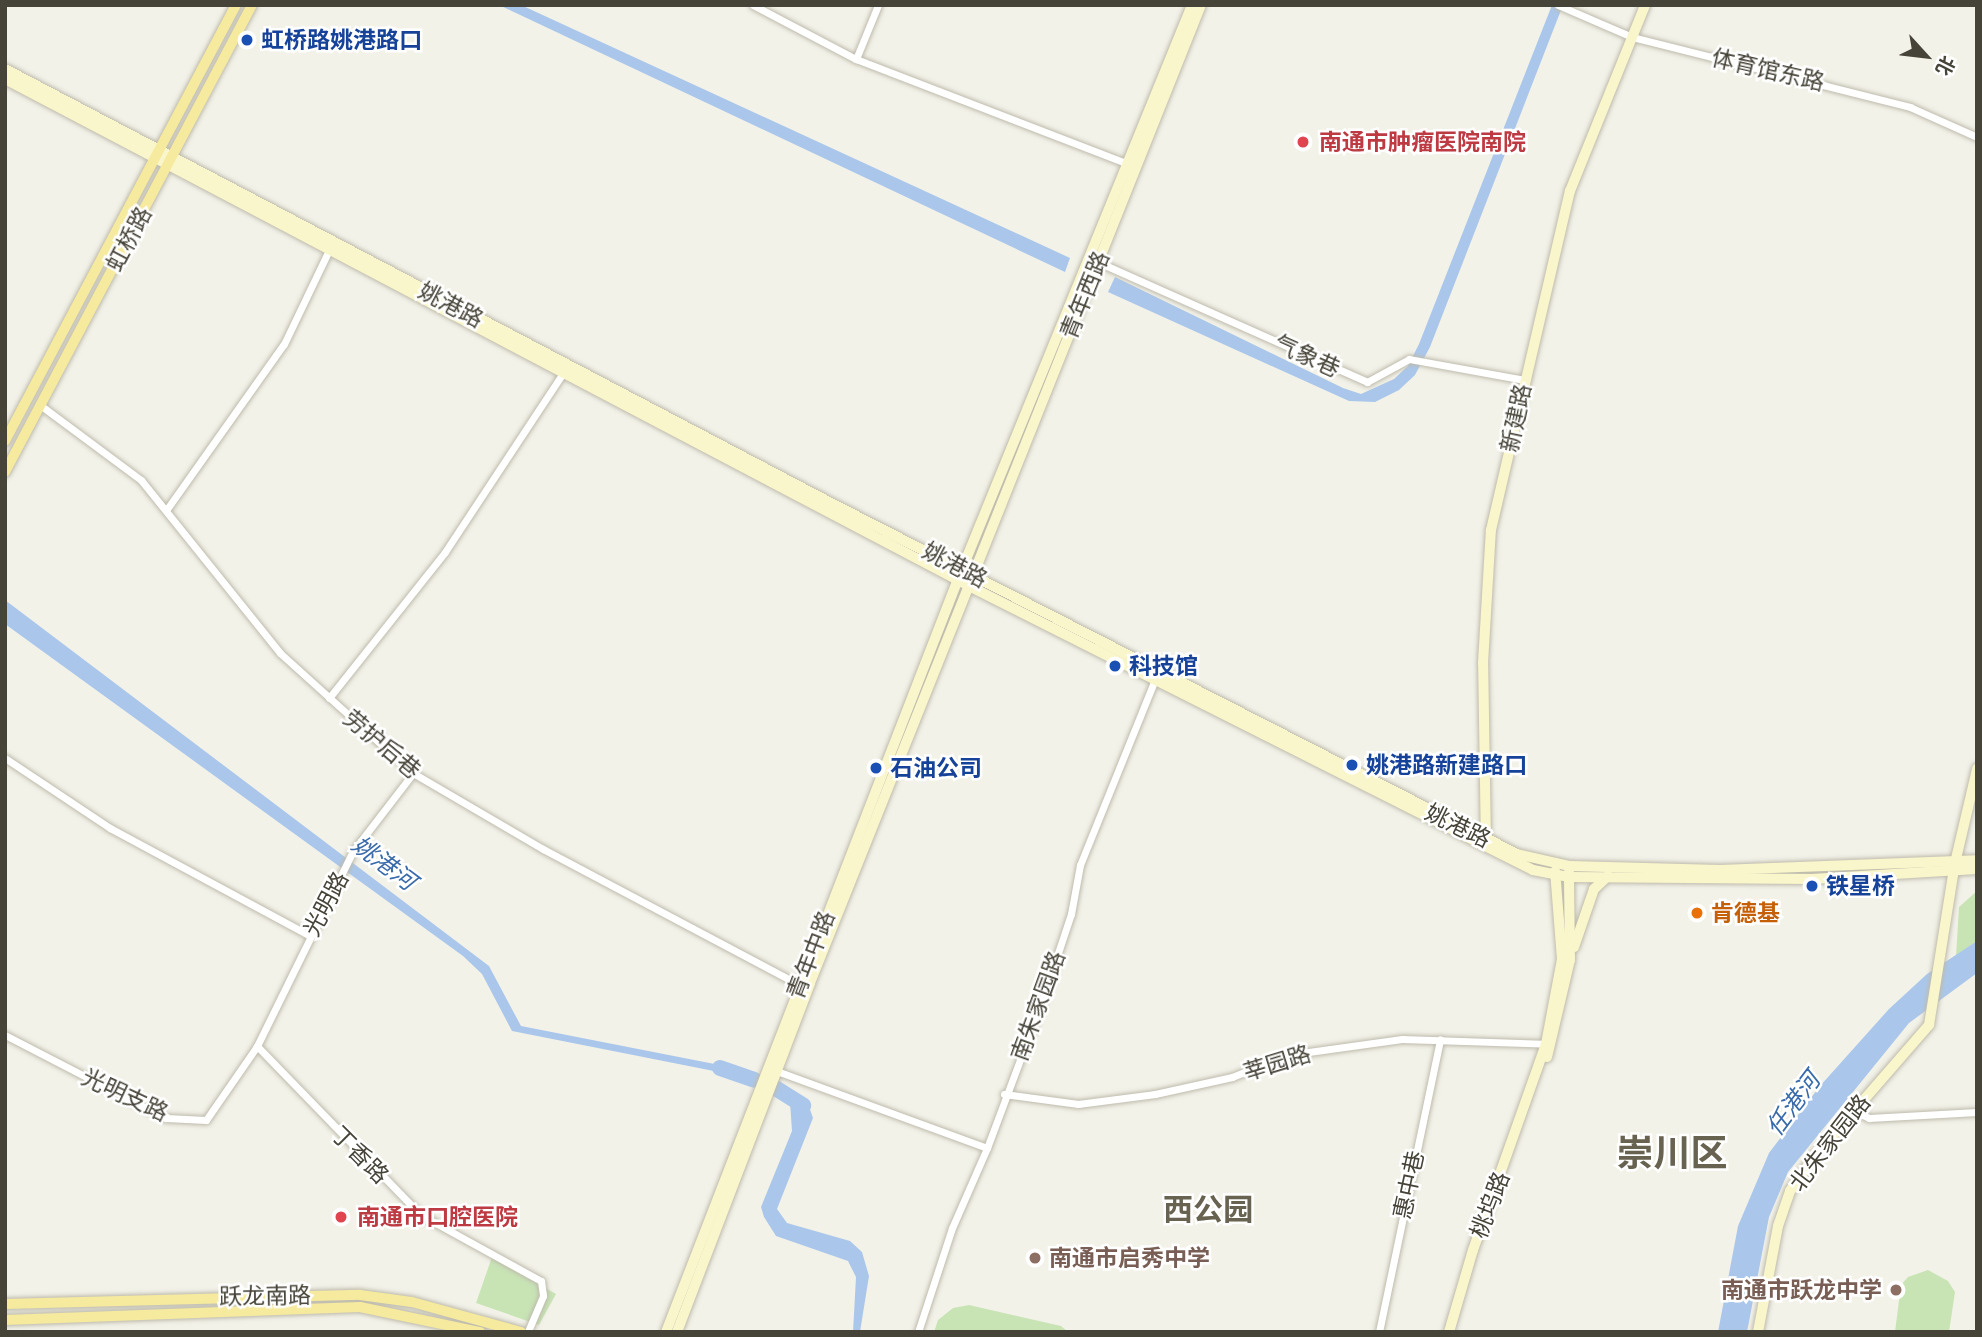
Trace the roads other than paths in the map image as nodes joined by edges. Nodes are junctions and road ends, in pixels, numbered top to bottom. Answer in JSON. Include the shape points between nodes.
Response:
{"nodes":[{"id":1,"x":236,"y":5,"type":"edge"},
{"id":2,"x":252,"y":5,"type":"edge"},
{"id":3,"x":753,"y":5,"type":"edge"},
{"id":4,"x":878,"y":5,"type":"edge"},
{"id":5,"x":1192,"y":5,"type":"edge"},
{"id":6,"x":1201,"y":5,"type":"edge"},
{"id":7,"x":1645,"y":5,"type":"edge"},
{"id":8,"x":1561,"y":6,"type":"edge"},
{"id":9,"x":1633,"y":37,"type":"junction"},
{"id":10,"x":856,"y":59,"type":"junction"},
{"id":11,"x":5,"y":69,"type":"edge"},
{"id":12,"x":5,"y":79,"type":"edge"},
{"id":13,"x":1977,"y":137,"type":"edge"},
{"id":14,"x":159,"y":153,"type":"junction"},
{"id":15,"x":171,"y":159,"type":"junction"},
{"id":16,"x":1133,"y":166,"type":"junction"},
{"id":17,"x":329,"y":250,"type":"junction"},
{"id":18,"x":1098,"y":262,"type":"junction"},
{"id":19,"x":563,"y":373,"type":"junction"},
{"id":20,"x":1524,"y":380,"type":"junction"},
{"id":21,"x":40,"y":405,"type":"junction"},
{"id":22,"x":5,"y":441,"type":"edge"},
{"id":23,"x":5,"y":472,"type":"edge"},
{"id":24,"x":167,"y":509,"type":"junction"},
{"id":25,"x":962,"y":569,"type":"junction"},
{"id":26,"x":973,"y":575,"type":"junction"},
{"id":27,"x":958,"y":579,"type":"junction"},
{"id":28,"x":969,"y":586,"type":"junction"},
{"id":29,"x":1155,"y":679,"type":"junction"},
{"id":30,"x":329,"y":698,"type":"junction"},
{"id":31,"x":5,"y":758,"type":"edge"},
{"id":32,"x":1977,"y":769,"type":"edge"},
{"id":33,"x":413,"y":773,"type":"junction"},
{"id":34,"x":1486,"y":845,"type":"junction"},
{"id":35,"x":1977,"y":860,"type":"edge"},
{"id":36,"x":1555,"y":864,"type":"junction"},
{"id":37,"x":1569,"y":866,"type":"junction"},
{"id":38,"x":1954,"y":868,"type":"junction"},
{"id":39,"x":1977,"y":869,"type":"edge"},
{"id":40,"x":1554,"y":876,"type":"junction"},
{"id":41,"x":1608,"y":876,"type":"junction"},
{"id":42,"x":1569,"y":877,"type":"junction"},
{"id":43,"x":309,"y":935,"type":"junction"},
{"id":44,"x":1570,"y":960,"type":"junction"},
{"id":45,"x":800,"y":985,"type":"junction"},
{"id":46,"x":5,"y":1035,"type":"edge"},
{"id":47,"x":1440,"y":1039,"type":"junction"},
{"id":48,"x":1550,"y":1044,"type":"junction"},
{"id":49,"x":257,"y":1046,"type":"junction"},
{"id":50,"x":772,"y":1069,"type":"junction"},
{"id":51,"x":1004,"y":1094,"type":"junction"},
{"id":52,"x":1854,"y":1111,"type":"junction"},
{"id":53,"x":1977,"y":1112,"type":"edge"},
{"id":54,"x":987,"y":1149,"type":"junction"},
{"id":55,"x":5,"y":1304,"type":"edge"},
{"id":56,"x":5,"y":1320,"type":"edge"},
{"id":57,"x":480,"y":1332,"type":"edge"},
{"id":58,"x":521,"y":1332,"type":"edge"},
{"id":59,"x":528,"y":1332,"type":"edge"},
{"id":60,"x":666,"y":1332,"type":"edge"},
{"id":61,"x":677,"y":1332,"type":"edge"},
{"id":62,"x":918,"y":1332,"type":"edge"},
{"id":63,"x":1379,"y":1332,"type":"edge"},
{"id":64,"x":1449,"y":1332,"type":"edge"},
{"id":65,"x":1758,"y":1332,"type":"edge"}],
"edges":[{"from":1,"to":14,"type":"main road","name":"虹桥路"},
{"from":2,"to":15,"type":"main road","name":"虹桥路"},
{"from":3,"to":10,"type":"street"},
{"from":4,"to":10,"type":"street"},
{"from":5,"to":16,"type":"main road","name":"青年西路"},
{"from":6,"to":16,"type":"main road","name":"青年西路"},
{"from":7,"to":9,"type":"main road","name":"新建路"},
{"from":8,"to":9,"type":"street","name":"体育馆东路"},
{"from":9,"to":13,"type":"street","name":"体育馆东路","via":[[1910,107]]},
{"from":9,"to":20,"type":"main road","name":"新建路","via":[[1570,191]]},
{"from":10,"to":16,"type":"street"},
{"from":11,"to":14,"type":"main road","name":"姚港路"},
{"from":12,"to":14,"type":"main road","name":"姚港路"},
{"from":14,"to":15,"type":"main road","name":"姚港路"},
{"from":14,"to":22,"type":"main road","name":"虹桥路"},
{"from":15,"to":17,"type":"main road","name":"姚港路"},
{"from":15,"to":21,"type":"main road","name":"虹桥路"},
{"from":15,"to":25,"type":"main road","name":"姚港路"},
{"from":16,"to":18,"type":"main road","name":"青年西路"},
{"from":16,"to":25,"type":"main road","name":"青年西路"},
{"from":17,"to":19,"type":"main road","name":"姚港路"},
{"from":17,"to":24,"type":"street","via":[[284,344]]},
{"from":18,"to":20,"type":"street","name":"气象巷","via":[[1367,382],[1409,359]]},
{"from":18,"to":26,"type":"main road","name":"青年西路"},
{"from":19,"to":27,"type":"main road","name":"姚港路"},
{"from":19,"to":30,"type":"street","via":[[445,552]]},
{"from":20,"to":34,"type":"main road","name":"新建路","via":[[1486,566]]},
{"from":21,"to":23,"type":"main road","name":"虹桥路"},
{"from":21,"to":24,"type":"street","name":"劳护后巷","via":[[141,480]]},
{"from":24,"to":30,"type":"street","name":"劳护后巷","via":[[280,653]]},
{"from":25,"to":26,"type":"main road","name":"姚港路"},
{"from":25,"to":27,"type":"main road","name":"青年西路"},
{"from":26,"to":28,"type":"main road","name":"青年西路"},
{"from":26,"to":34,"type":"main road","name":"姚港路"},
{"from":27,"to":28,"type":"main road","name":"姚港路"},
{"from":27,"to":45,"type":"main road","name":"青年中路"},
{"from":28,"to":29,"type":"main road","name":"姚港路"},
{"from":28,"to":50,"type":"main road","name":"青年中路"},
{"from":29,"to":34,"type":"main road","name":"姚港路"},
{"from":29,"to":51,"type":"street","name":"南朱家园路","via":[[1080,865],[1067,926]]},
{"from":30,"to":33,"type":"street","name":"劳护后巷"},
{"from":31,"to":43,"type":"street","via":[[110,828]]},
{"from":32,"to":38,"type":"main road"},
{"from":33,"to":43,"type":"street","name":"光明路","via":[[353,851]]},
{"from":33,"to":45,"type":"street","name":"劳护后巷","via":[[679,923]]},
{"from":34,"to":36,"type":"main road","name":"姚港路"},
{"from":34,"to":40,"type":"main road","name":"姚港路"},
{"from":35,"to":38,"type":"main road"},
{"from":36,"to":37,"type":"main road","name":"姚港路"},
{"from":36,"to":40,"type":"main road","name":"桃坞路"},
{"from":37,"to":38,"type":"main road","name":"姚港路"},
{"from":37,"to":42,"type":"main road","name":"桃坞路"},
{"from":38,"to":39,"type":"main road"},
{"from":38,"to":41,"type":"main road","name":"姚港路","via":[[1812,879]]},
{"from":38,"to":52,"type":"main road","name":"北朱家园路","via":[[1933,1015],[1923,1033]]},
{"from":40,"to":42,"type":"main road","name":"姚港路"},
{"from":40,"to":48,"type":"main road","name":"桃坞路","via":[[1562,959]]},
{"from":41,"to":42,"type":"main road","name":"姚港路"},
{"from":41,"to":44,"type":"main road","via":[[1587,904]]},
{"from":42,"to":44,"type":"main road","name":"桃坞路"},
{"from":43,"to":49,"type":"street","name":"光明路"},
{"from":44,"to":48,"type":"main road","name":"桃坞路"},
{"from":45,"to":50,"type":"main road","name":"青年中路"},
{"from":46,"to":49,"type":"street","name":"光明支路","via":[[166,1118],[187,1121],[206,1120],[215,1111]]},
{"from":47,"to":48,"type":"street","name":"莘园路"},
{"from":47,"to":51,"type":"street","name":"莘园路","via":[[1402,1039],[1287,1055],[1232,1077],[1079,1104]]},
{"from":47,"to":63,"type":"street","name":"惠中巷"},
{"from":48,"to":64,"type":"main road","name":"桃坞路","via":[[1473,1250]]},
{"from":49,"to":59,"type":"street","name":"丁香路","via":[[421,1215],[541,1281],[543,1296]]},
{"from":50,"to":54,"type":"street"},
{"from":50,"to":60,"type":"main road","name":"青年中路"},
{"from":50,"to":61,"type":"main road","name":"青年中路"},
{"from":51,"to":54,"type":"street","name":"南朱家园路"},
{"from":52,"to":53,"type":"street","via":[[1869,1118]]},
{"from":52,"to":65,"type":"main road","name":"北朱家园路","via":[[1803,1171],[1782,1210]]},
{"from":54,"to":62,"type":"street","name":"南朱家园路","via":[[952,1228]]},
{"from":55,"to":58,"type":"main road","name":"跃龙南路","via":[[360,1296],[412,1302]]},
{"from":56,"to":57,"type":"main road","name":"跃龙南路","via":[[360,1307]]}]}
